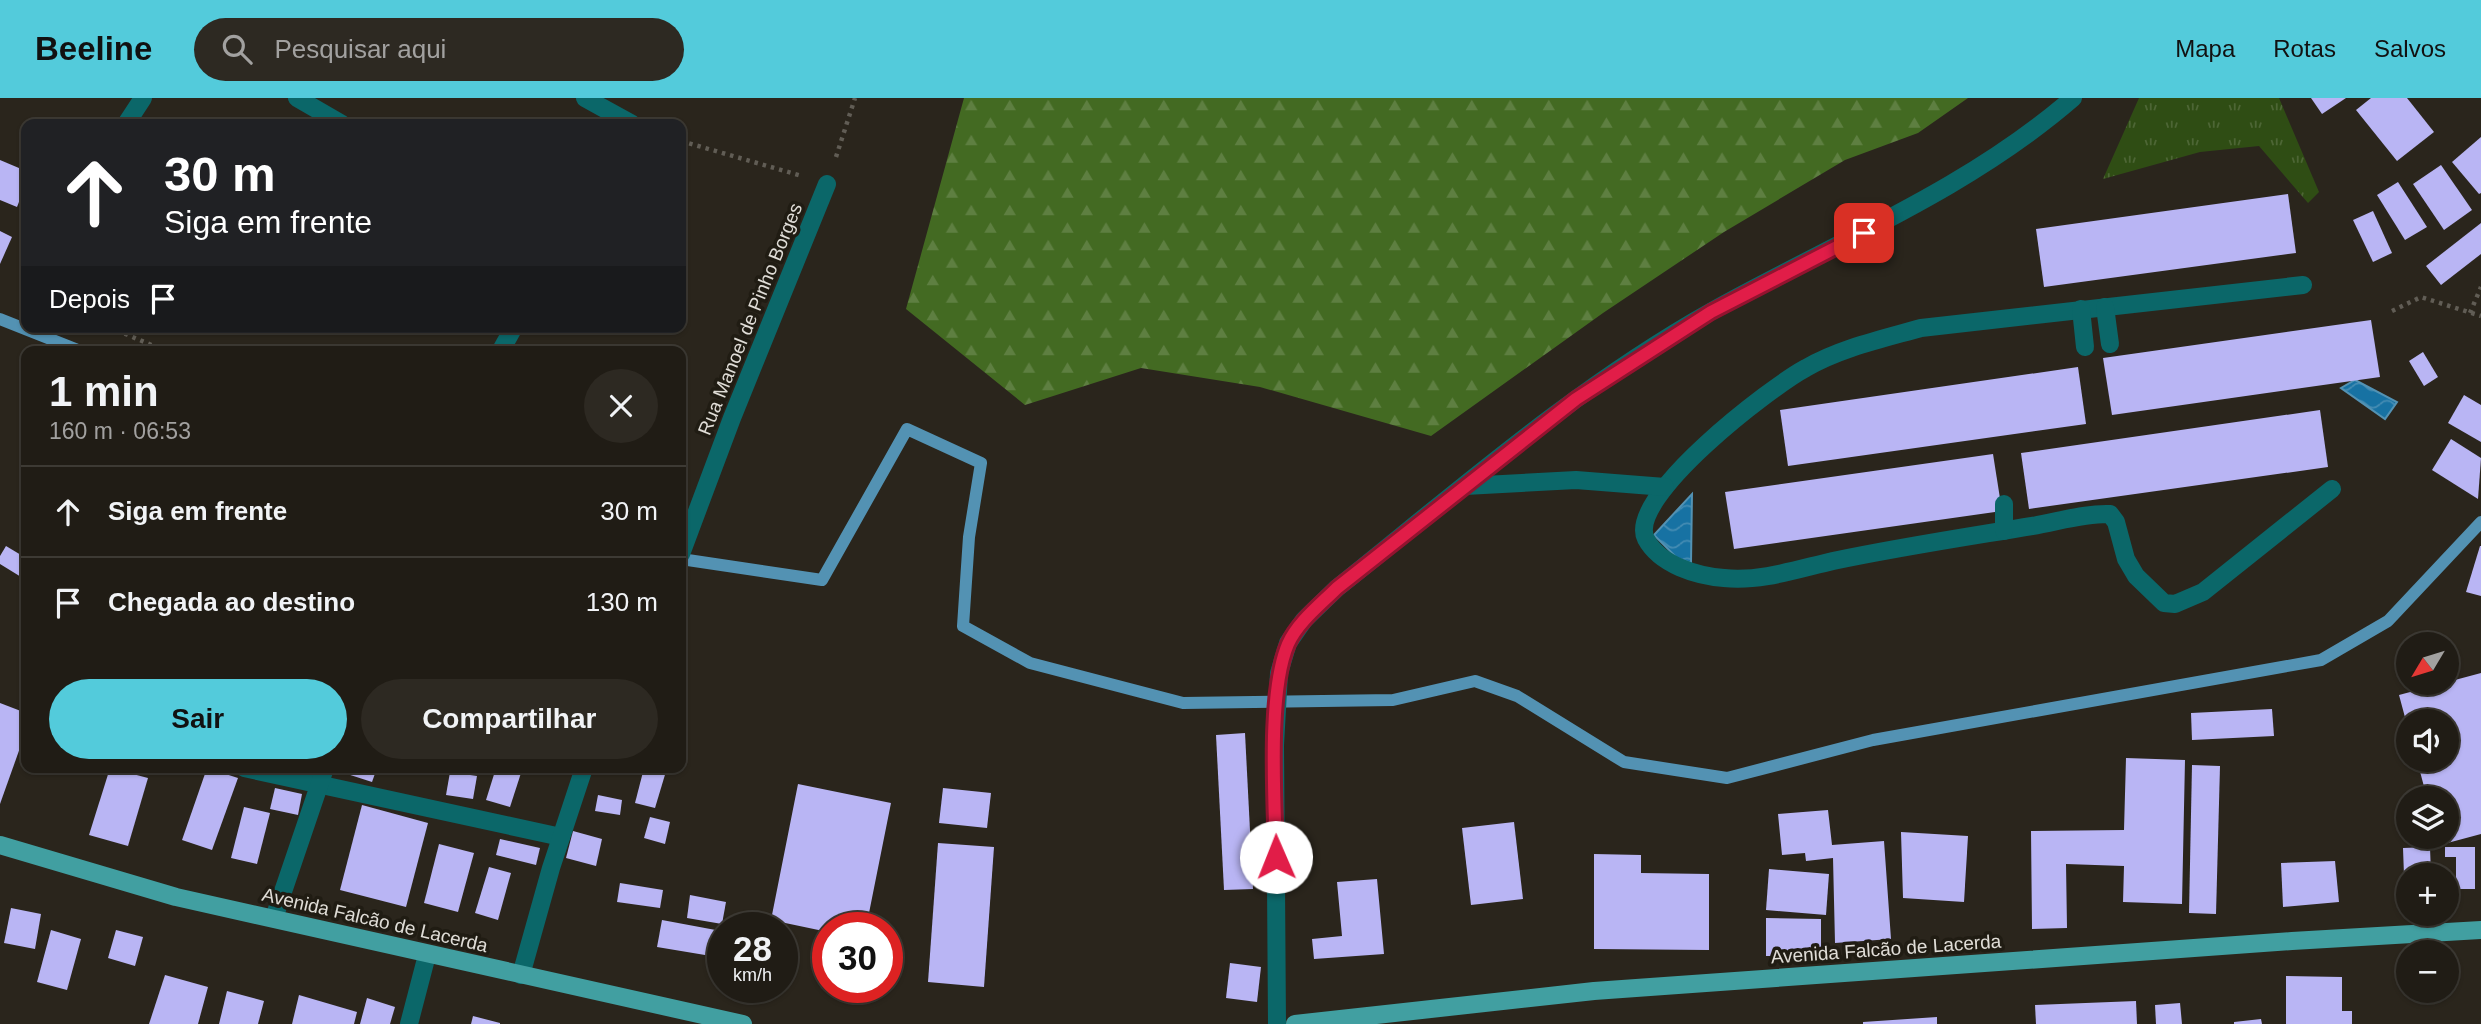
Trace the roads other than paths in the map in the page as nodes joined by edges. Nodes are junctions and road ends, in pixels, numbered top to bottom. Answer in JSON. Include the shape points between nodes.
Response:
{"nodes":[{"id":1,"x":143,"y":98,"type":"edge"},
{"id":2,"x":297,"y":98,"type":"edge"},
{"id":3,"x":585,"y":98,"type":"edge"},
{"id":4,"x":2073,"y":98,"type":"edge"},
{"id":5,"x":129,"y":119,"type":"edge"},
{"id":6,"x":333,"y":119,"type":"edge"},
{"id":7,"x":623,"y":119,"type":"edge"},
{"id":8,"x":827,"y":184,"type":"road end"},
{"id":9,"x":2303,"y":285,"type":"dead end"},
{"id":10,"x":2105,"y":307,"type":"junction"},
{"id":11,"x":2081,"y":309,"type":"junction"},
{"id":12,"x":2110,"y":344,"type":"dead end"},
{"id":13,"x":2085,"y":347,"type":"dead end"},
{"id":14,"x":1465,"y":486,"type":"junction"},
{"id":15,"x":1665,"y":487,"type":"junction"},
{"id":16,"x":2332,"y":489,"type":"dead end"},
{"id":17,"x":2004,"y":504,"type":"dead end"},
{"id":18,"x":2004,"y":531,"type":"junction"},
{"id":19,"x":686,"y":543,"type":"edge"},
{"id":20,"x":293,"y":773,"type":"edge"},
{"id":21,"x":582,"y":773,"type":"edge"},
{"id":22,"x":322,"y":776,"type":"edge"},
{"id":23,"x":561,"y":837,"type":"junction"},
{"id":24,"x":0,"y":845,"type":"edge"},
{"id":25,"x":274,"y":918,"type":"junction"},
{"id":26,"x":2481,"y":930,"type":"edge"},
{"id":27,"x":427,"y":956,"type":"junction"},
{"id":28,"x":521,"y":975,"type":"junction"},
{"id":29,"x":716,"y":1022,"type":"edge"},
{"id":30,"x":409,"y":1024,"type":"edge"},
{"id":31,"x":743,"y":1024,"type":"edge"},
{"id":32,"x":1277,"y":1024,"type":"edge"},
{"id":33,"x":1295,"y":1024,"type":"edge"}],
"edges":[{"from":1,"to":5,"type":"street"},
{"from":2,"to":6,"type":"street"},
{"from":3,"to":7,"type":"street"},
{"from":4,"to":14,"type":"street","via":[[2017,143],[1864,233],[1711,312],[1576,399]]},
{"from":8,"to":19,"type":"street","name":"Rua Manoel de Pinho Borges"},
{"from":9,"to":10,"type":"street"},
{"from":10,"to":11,"type":"street"},
{"from":10,"to":12,"type":"street"},
{"from":11,"to":13,"type":"street"},
{"from":11,"to":15,"type":"street","via":[[1921,328],[1865,343],[1806,367],[1746,408]]},
{"from":14,"to":15,"type":"street","via":[[1576,480]]},
{"from":14,"to":32,"type":"street","via":[[1337,588],[1288,643],[1279,674],[1275,745]]},
{"from":15,"to":18,"type":"street","via":[[1642,524],[1647,540],[1665,558],[1691,573],[1726,579],[1759,577]]},
{"from":16,"to":18,"type":"street","via":[[2203,592],[2175,604],[2164,603],[2136,576],[2110,514]]},
{"from":17,"to":18,"type":"street"},
{"from":20,"to":22,"type":"street"},
{"from":21,"to":23,"type":"street"},
{"from":22,"to":23,"type":"street"},
{"from":22,"to":25,"type":"street"},
{"from":23,"to":28,"type":"street"},
{"from":24,"to":25,"type":"main road","name":"Avenida Falcão de Lacerda","via":[[176,897]]},
{"from":25,"to":27,"type":"main road","name":"Avenida Falcão de Lacerda"},
{"from":26,"to":33,"type":"main road","name":"Avenida Falcão de Lacerda","via":[[1594,991]]},
{"from":27,"to":28,"type":"main road","name":"Avenida Falcão de Lacerda"},
{"from":27,"to":30,"type":"street"},
{"from":28,"to":29,"type":"main road","name":"Avenida Falcão de Lacerda"},
{"from":29,"to":31,"type":"main road","name":"Avenida Falcão de Lacerda"}]}
